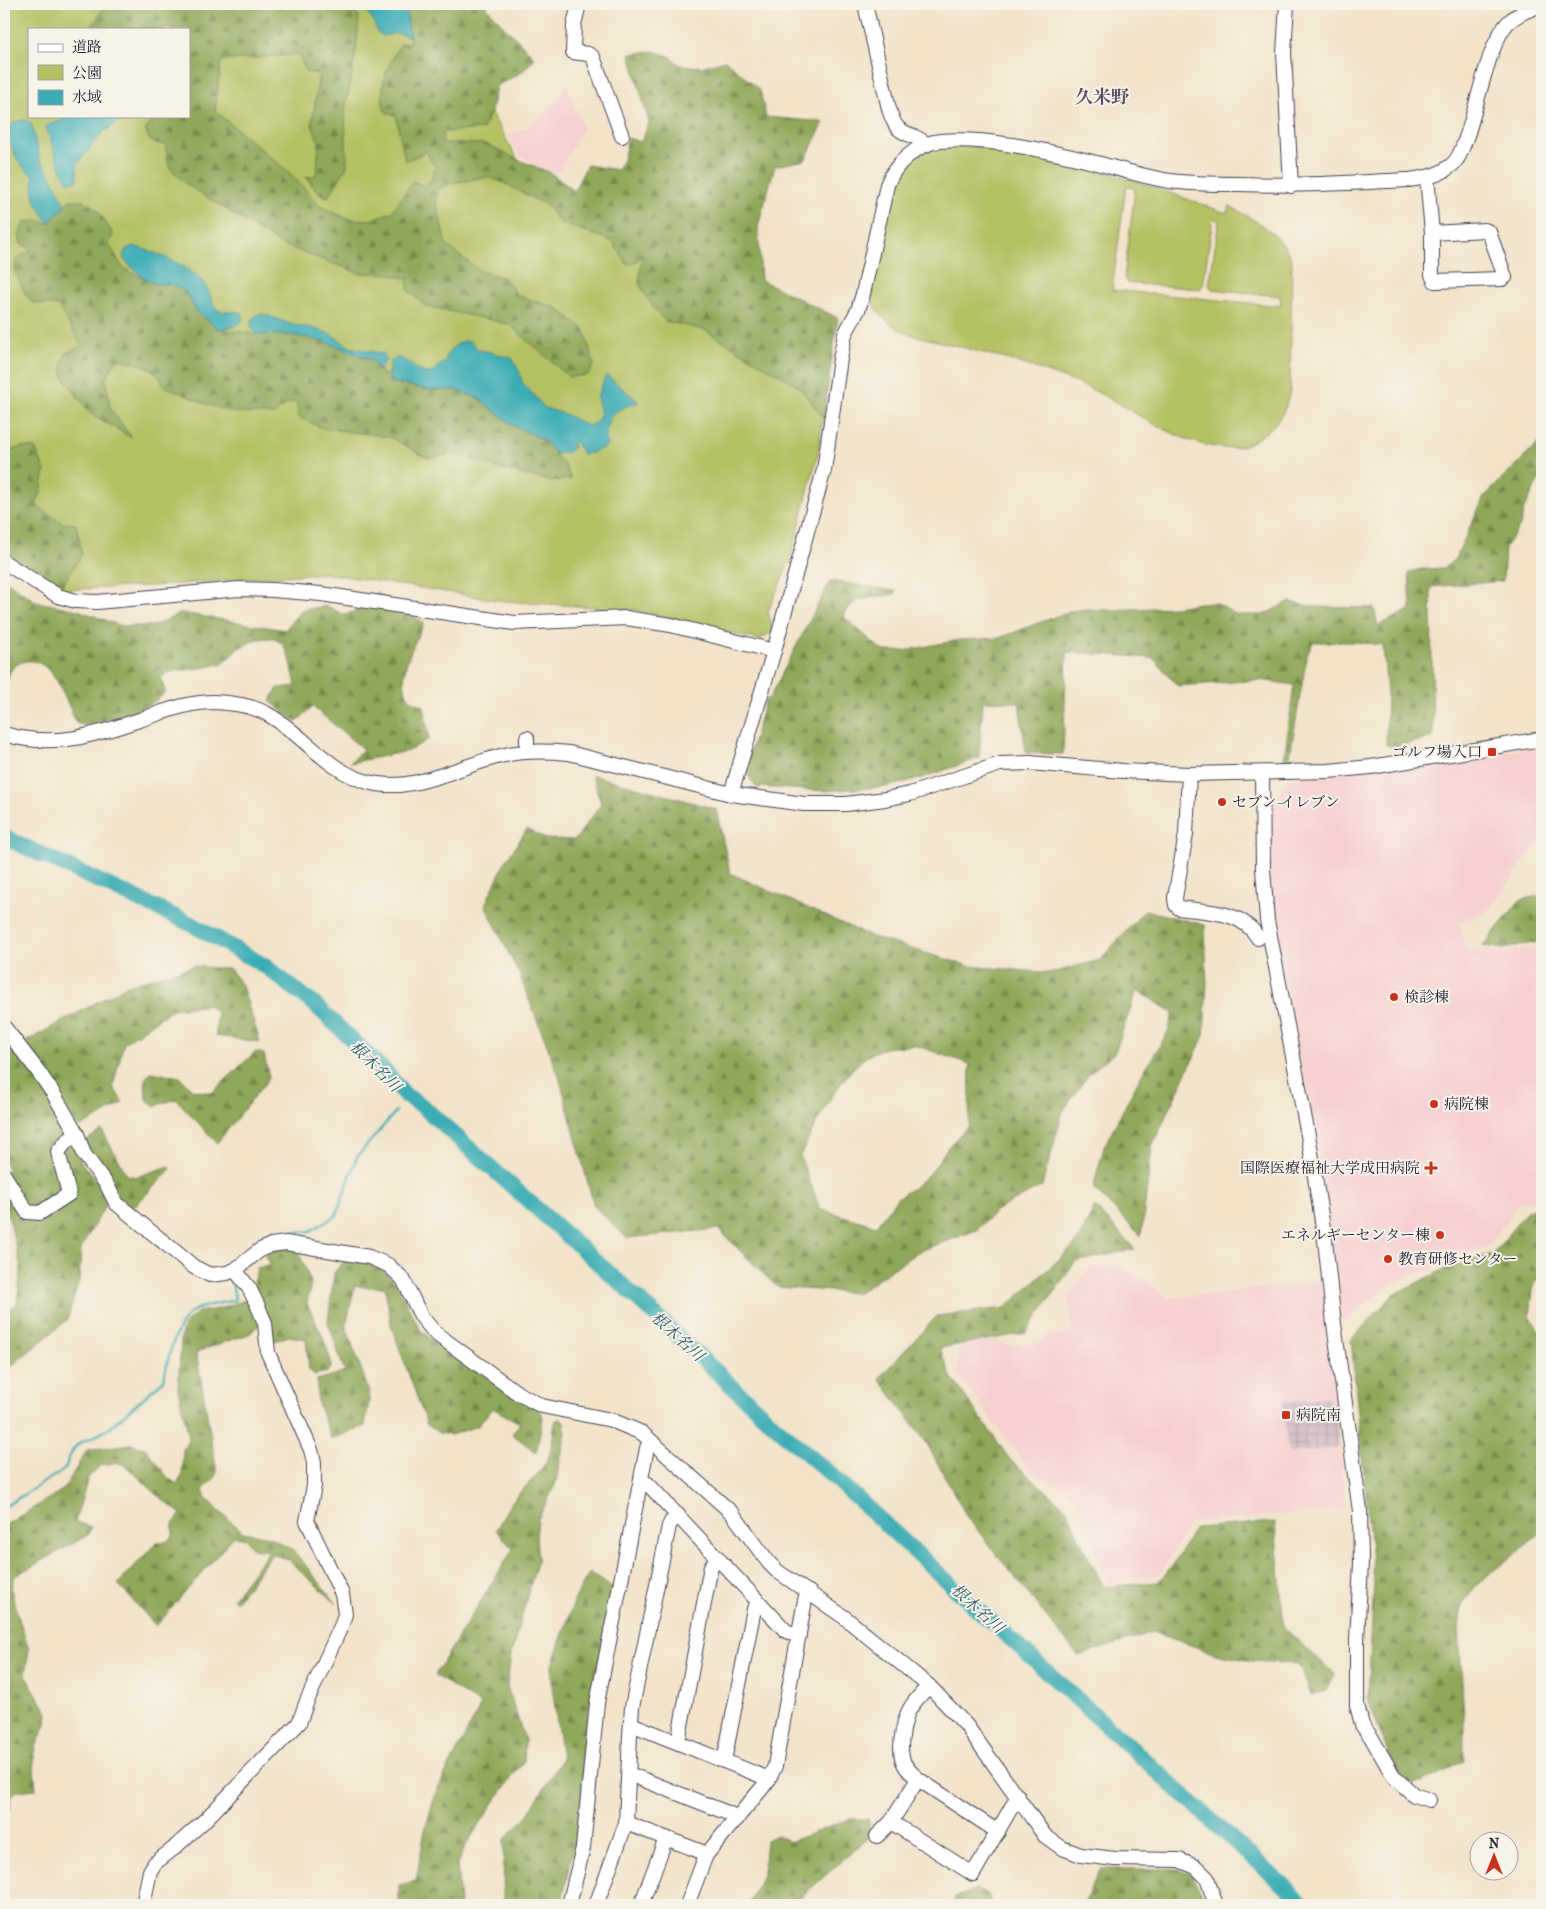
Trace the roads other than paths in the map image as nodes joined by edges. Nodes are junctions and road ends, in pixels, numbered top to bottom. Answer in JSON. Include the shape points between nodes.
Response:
{"nodes":[{"id":1,"x":579,"y":4,"type":"edge"},
{"id":2,"x":865,"y":4,"type":"edge"},
{"id":3,"x":1287,"y":4,"type":"edge"},
{"id":4,"x":1542,"y":5,"type":"edge"},
{"id":5,"x":622,"y":136,"type":"dead end"},
{"id":6,"x":926,"y":145,"type":"junction"},
{"id":7,"x":1427,"y":177,"type":"junction"},
{"id":8,"x":1291,"y":186,"type":"junction"},
{"id":9,"x":1432,"y":233,"type":"junction"},
{"id":10,"x":4,"y":562,"type":"edge"},
{"id":11,"x":774,"y":651,"type":"junction"},
{"id":12,"x":4,"y":734,"type":"edge"},
{"id":13,"x":1542,"y":739,"type":"edge"},
{"id":14,"x":1189,"y":774,"type":"junction"},
{"id":15,"x":1262,"y":774,"type":"junction"},
{"id":16,"x":731,"y":794,"type":"junction"},
{"id":17,"x":1258,"y":938,"type":"dead end"},
{"id":18,"x":4,"y":1027,"type":"edge"},
{"id":19,"x":77,"y":1134,"type":"junction"},
{"id":20,"x":4,"y":1175,"type":"edge"},
{"id":21,"x":234,"y":1270,"type":"junction"},
{"id":22,"x":651,"y":1441,"type":"junction"},
{"id":23,"x":640,"y":1482,"type":"junction"},
{"id":24,"x":678,"y":1515,"type":"junction"},
{"id":25,"x":718,"y":1558,"type":"junction"},
{"id":26,"x":809,"y":1592,"type":"junction"},
{"id":27,"x":759,"y":1602,"type":"junction"},
{"id":28,"x":799,"y":1636,"type":"junction"},
{"id":29,"x":929,"y":1686,"type":"junction"},
{"id":30,"x":631,"y":1724,"type":"junction"},
{"id":31,"x":678,"y":1742,"type":"junction"},
{"id":32,"x":724,"y":1761,"type":"junction"},
{"id":33,"x":628,"y":1776,"type":"junction"},
{"id":34,"x":769,"y":1779,"type":"junction"},
{"id":35,"x":918,"y":1779,"type":"junction"},
{"id":36,"x":1018,"y":1796,"type":"junction"},
{"id":37,"x":1429,"y":1800,"type":"dead end"},
{"id":38,"x":737,"y":1819,"type":"junction"},
{"id":39,"x":626,"y":1822,"type":"junction"},
{"id":40,"x":891,"y":1822,"type":"junction"},
{"id":41,"x":998,"y":1832,"type":"junction"},
{"id":42,"x":877,"y":1836,"type":"dead end"},
{"id":43,"x":666,"y":1838,"type":"junction"},
{"id":44,"x":706,"y":1855,"type":"junction"},
{"id":45,"x":143,"y":1905,"type":"edge"},
{"id":46,"x":569,"y":1905,"type":"edge"},
{"id":47,"x":596,"y":1905,"type":"edge"},
{"id":48,"x":641,"y":1905,"type":"edge"},
{"id":49,"x":687,"y":1905,"type":"edge"},
{"id":50,"x":1216,"y":1905,"type":"edge"}],
"edges":[{"from":1,"to":5,"type":"street","via":[[573,52],[593,57]]},
{"from":2,"to":6,"type":"street","via":[[894,124]]},
{"from":3,"to":8,"type":"street","via":[[1284,54]]},
{"from":4,"to":7,"type":"street","via":[[1512,18],[1500,32],[1460,153],[1450,167]]},
{"from":6,"to":8,"type":"street","via":[[952,141],[1027,147],[1170,181]]},
{"from":6,"to":11,"type":"street","via":[[899,164],[887,185],[863,294],[845,334],[824,470]]},
{"from":7,"to":8,"type":"street"},
{"from":7,"to":9,"type":"street"},
{"from":9,"to":9,"type":"street","via":[[1432,275],[1435,281],[1505,277],[1489,232]]},
{"from":10,"to":11,"type":"street","via":[[58,596],[76,602],[239,589],[273,590],[321,594],[514,623],[626,618],[671,624]]},
{"from":11,"to":16,"type":"street"},
{"from":12,"to":16,"type":"street","via":[[32,741],[64,741],[188,705],[240,704],[268,714],[338,769],[379,784],[412,782],[442,775],[527,745]]},
{"from":13,"to":15,"type":"street","via":[[1371,767]]},
{"from":14,"to":15,"type":"street"},
{"from":14,"to":16,"type":"street","via":[[1014,763],[985,767],[910,794],[867,802],[804,804]]},
{"from":14,"to":17,"type":"street","via":[[1186,834],[1176,905],[1231,916],[1248,926]]},
{"from":15,"to":37,"type":"street","via":[[1267,920],[1325,1240],[1360,1511],[1357,1705],[1362,1725],[1394,1777],[1414,1795]]},
{"from":18,"to":19,"type":"street","via":[[38,1070]]},
{"from":19,"to":20,"type":"street","via":[[58,1152],[69,1194],[40,1213],[27,1212]]},
{"from":19,"to":21,"type":"street","via":[[84,1154],[116,1203],[203,1273],[218,1275]]},
{"from":21,"to":22,"type":"street","via":[[260,1250],[286,1243],[380,1261],[402,1279],[421,1316],[435,1332],[519,1394],[542,1406],[625,1425]]},
{"from":21,"to":45,"type":"street","via":[[249,1288],[265,1323],[268,1352],[314,1462],[314,1486],[307,1521],[342,1594],[345,1614],[299,1723],[204,1821],[155,1863],[150,1871]]},
{"from":22,"to":23,"type":"street"},
{"from":22,"to":26,"type":"street","via":[[732,1513],[769,1563]]},
{"from":23,"to":24,"type":"street","via":[[648,1484]]},
{"from":23,"to":46,"type":"street","via":[[597,1703],[583,1848]]},
{"from":24,"to":25,"type":"street"},
{"from":24,"to":30,"type":"street","via":[[669,1526]]},
{"from":25,"to":27,"type":"street"},
{"from":25,"to":31,"type":"street","via":[[711,1566]]},
{"from":26,"to":28,"type":"street"},
{"from":26,"to":29,"type":"street"},
{"from":27,"to":28,"type":"street","via":[[786,1631]]},
{"from":27,"to":32,"type":"street","via":[[754,1609]]},
{"from":28,"to":34,"type":"street","via":[[775,1766]]},
{"from":29,"to":35,"type":"street","via":[[910,1708],[902,1741],[904,1763]]},
{"from":29,"to":36,"type":"street","via":[[966,1725]]},
{"from":30,"to":31,"type":"street"},
{"from":30,"to":33,"type":"street"},
{"from":31,"to":32,"type":"street"},
{"from":32,"to":34,"type":"street"},
{"from":33,"to":38,"type":"street"},
{"from":33,"to":39,"type":"street"},
{"from":34,"to":38,"type":"street"},
{"from":35,"to":40,"type":"street"},
{"from":35,"to":41,"type":"street"},
{"from":36,"to":41,"type":"street"},
{"from":36,"to":50,"type":"street","via":[[1046,1836],[1062,1848],[1081,1855],[1115,1859],[1179,1860],[1196,1867],[1207,1878]]},
{"from":38,"to":44,"type":"street"},
{"from":39,"to":43,"type":"street"},
{"from":39,"to":47,"type":"street"},
{"from":40,"to":41,"type":"street","via":[[973,1874]]},
{"from":40,"to":42,"type":"street"},
{"from":43,"to":44,"type":"street"},
{"from":43,"to":48,"type":"street"},
{"from":44,"to":49,"type":"street"}]}
